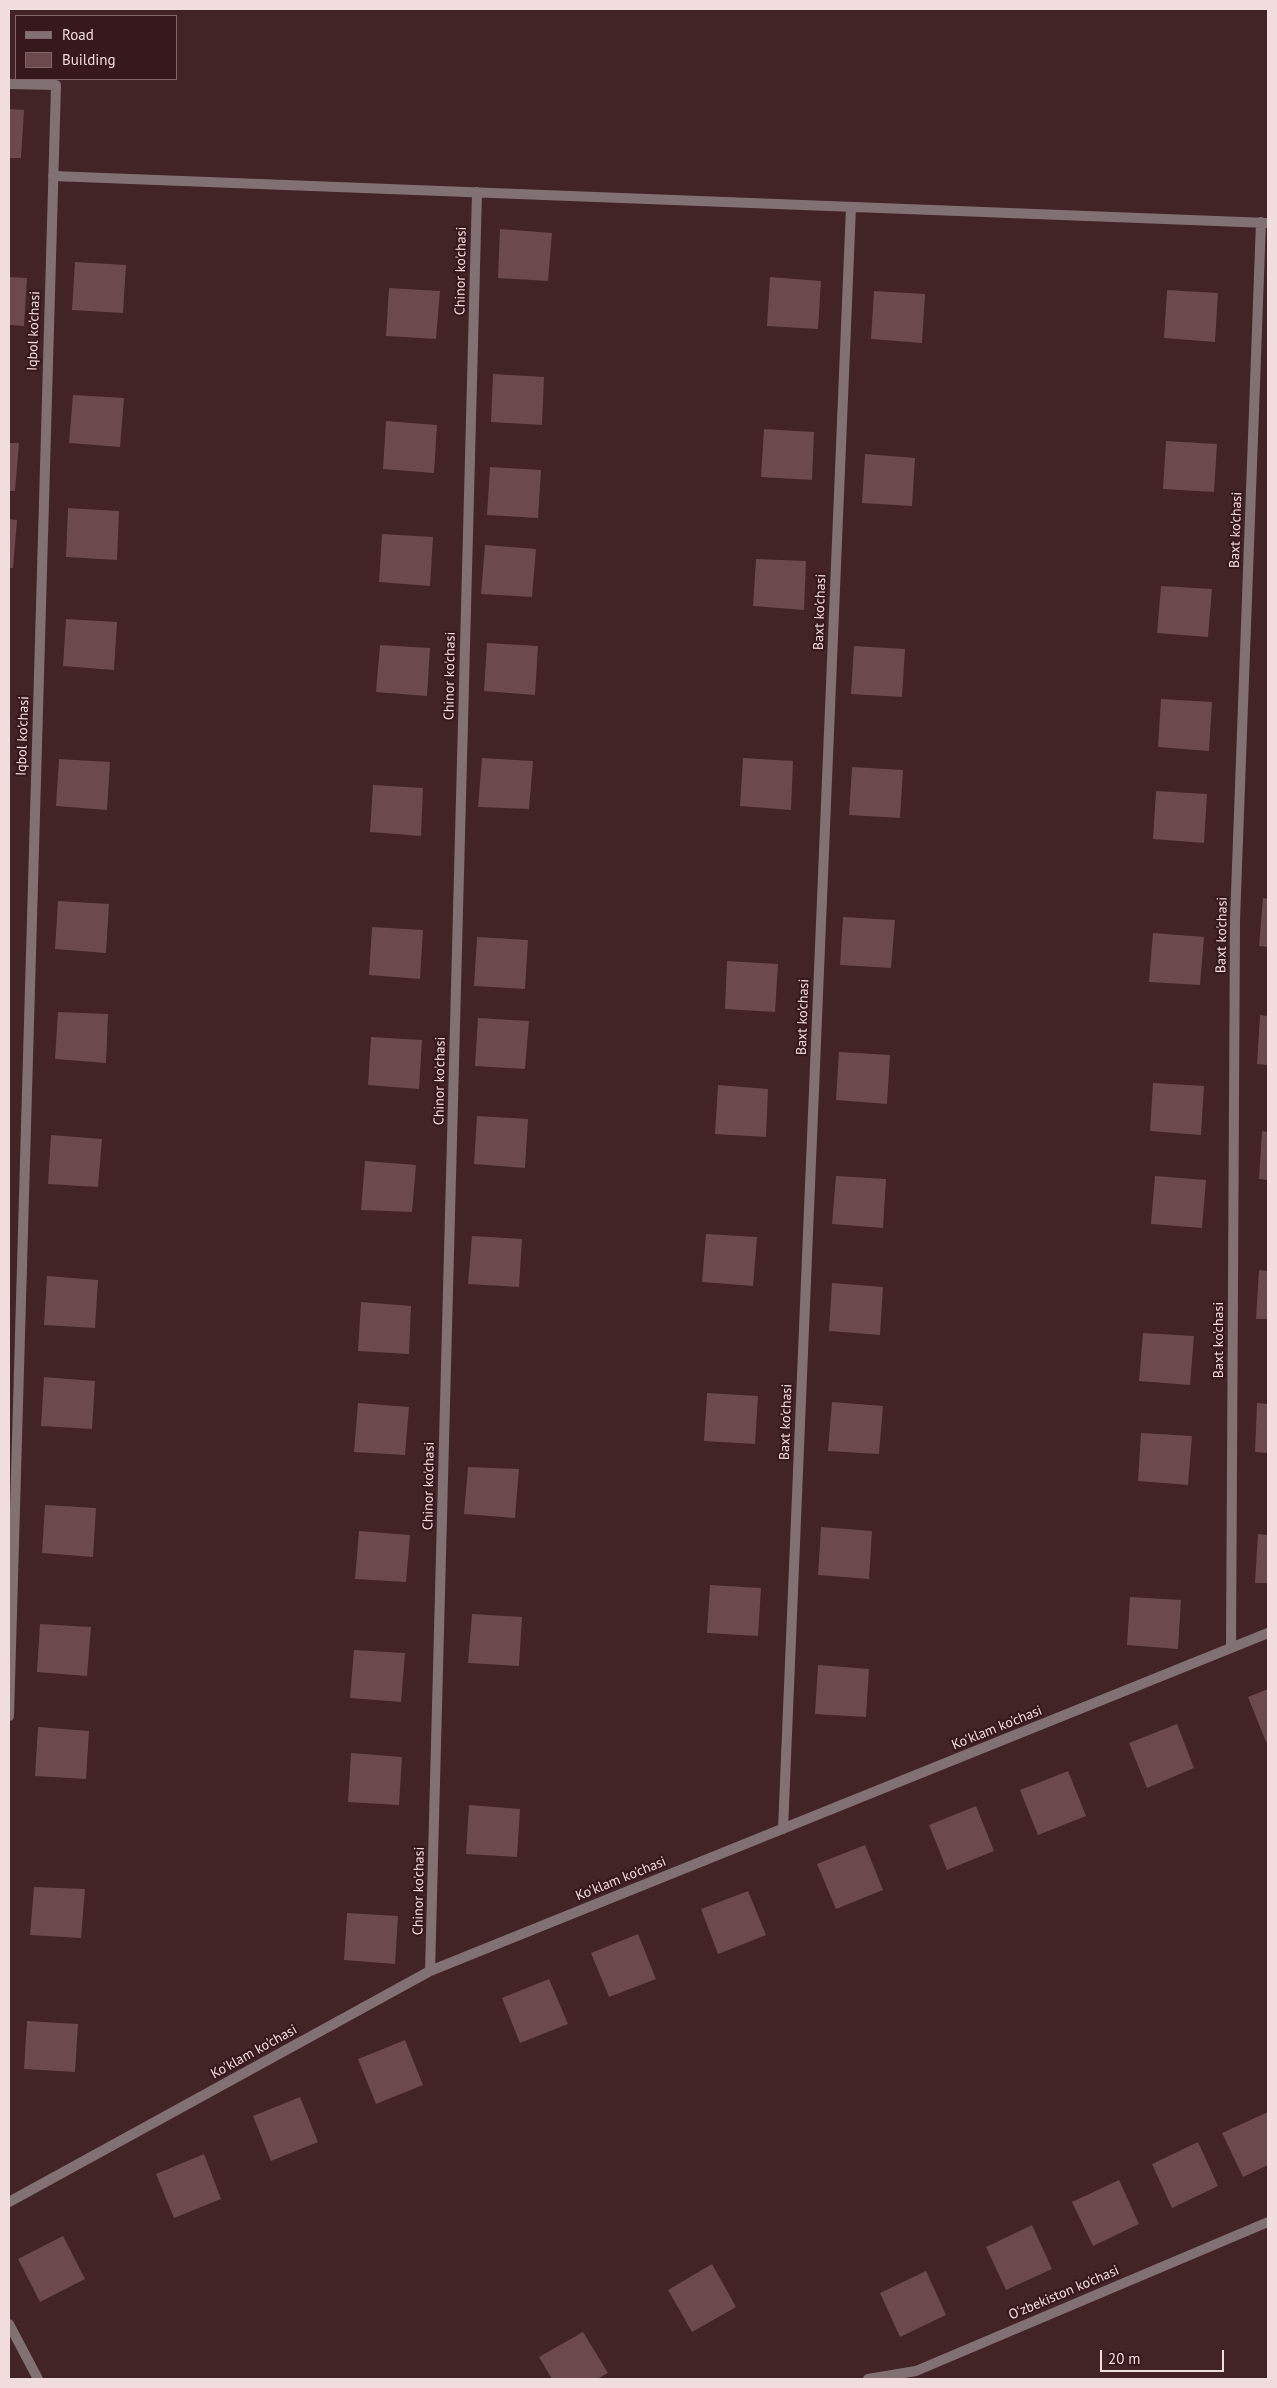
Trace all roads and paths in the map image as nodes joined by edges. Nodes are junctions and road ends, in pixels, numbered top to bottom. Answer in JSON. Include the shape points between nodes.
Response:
{"nodes":[{"id":1,"x":9,"y":84,"type":"edge"},
{"id":2,"x":53,"y":176,"type":"junction"},
{"id":3,"x":477,"y":192,"type":"junction"},
{"id":4,"x":851,"y":207,"type":"junction"},
{"id":5,"x":1265,"y":222,"type":"edge"},
{"id":6,"x":1268,"y":1633,"type":"edge"},
{"id":7,"x":1231,"y":1648,"type":"junction"},
{"id":8,"x":9,"y":1716,"type":"edge"},
{"id":9,"x":783,"y":1829,"type":"junction"},
{"id":10,"x":430,"y":1971,"type":"junction"},
{"id":11,"x":9,"y":2202,"type":"edge"},
{"id":12,"x":1268,"y":2222,"type":"edge"},
{"id":13,"x":9,"y":2324,"type":"edge"},
{"id":14,"x":38,"y":2379,"type":"edge"},
{"id":15,"x":868,"y":2379,"type":"edge"}],
"edges":[{"from":1,"to":2,"type":"street","name":"Iqbol ko'chasi","via":[[56,85]]},
{"from":2,"to":3,"type":"street"},
{"from":2,"to":8,"type":"street","name":"Iqbol ko'chasi"},
{"from":3,"to":4,"type":"street"},
{"from":3,"to":10,"type":"street","name":"Chinor ko'chasi"},
{"from":4,"to":5,"type":"street"},
{"from":4,"to":9,"type":"street","name":"Baxt ko'chasi"},
{"from":5,"to":7,"type":"street","name":"Baxt ko'chasi","via":[[1235,920]]},
{"from":6,"to":7,"type":"street","name":"Ko'klam ko'chasi"},
{"from":7,"to":9,"type":"street","name":"Ko'klam ko'chasi"},
{"from":9,"to":10,"type":"street","name":"Ko'klam ko'chasi"},
{"from":10,"to":11,"type":"street","name":"Ko'klam ko'chasi"},
{"from":12,"to":15,"type":"street","name":"O'zbekiston ko'chasi","via":[[916,2371]]},
{"from":13,"to":14,"type":"street"}]}
